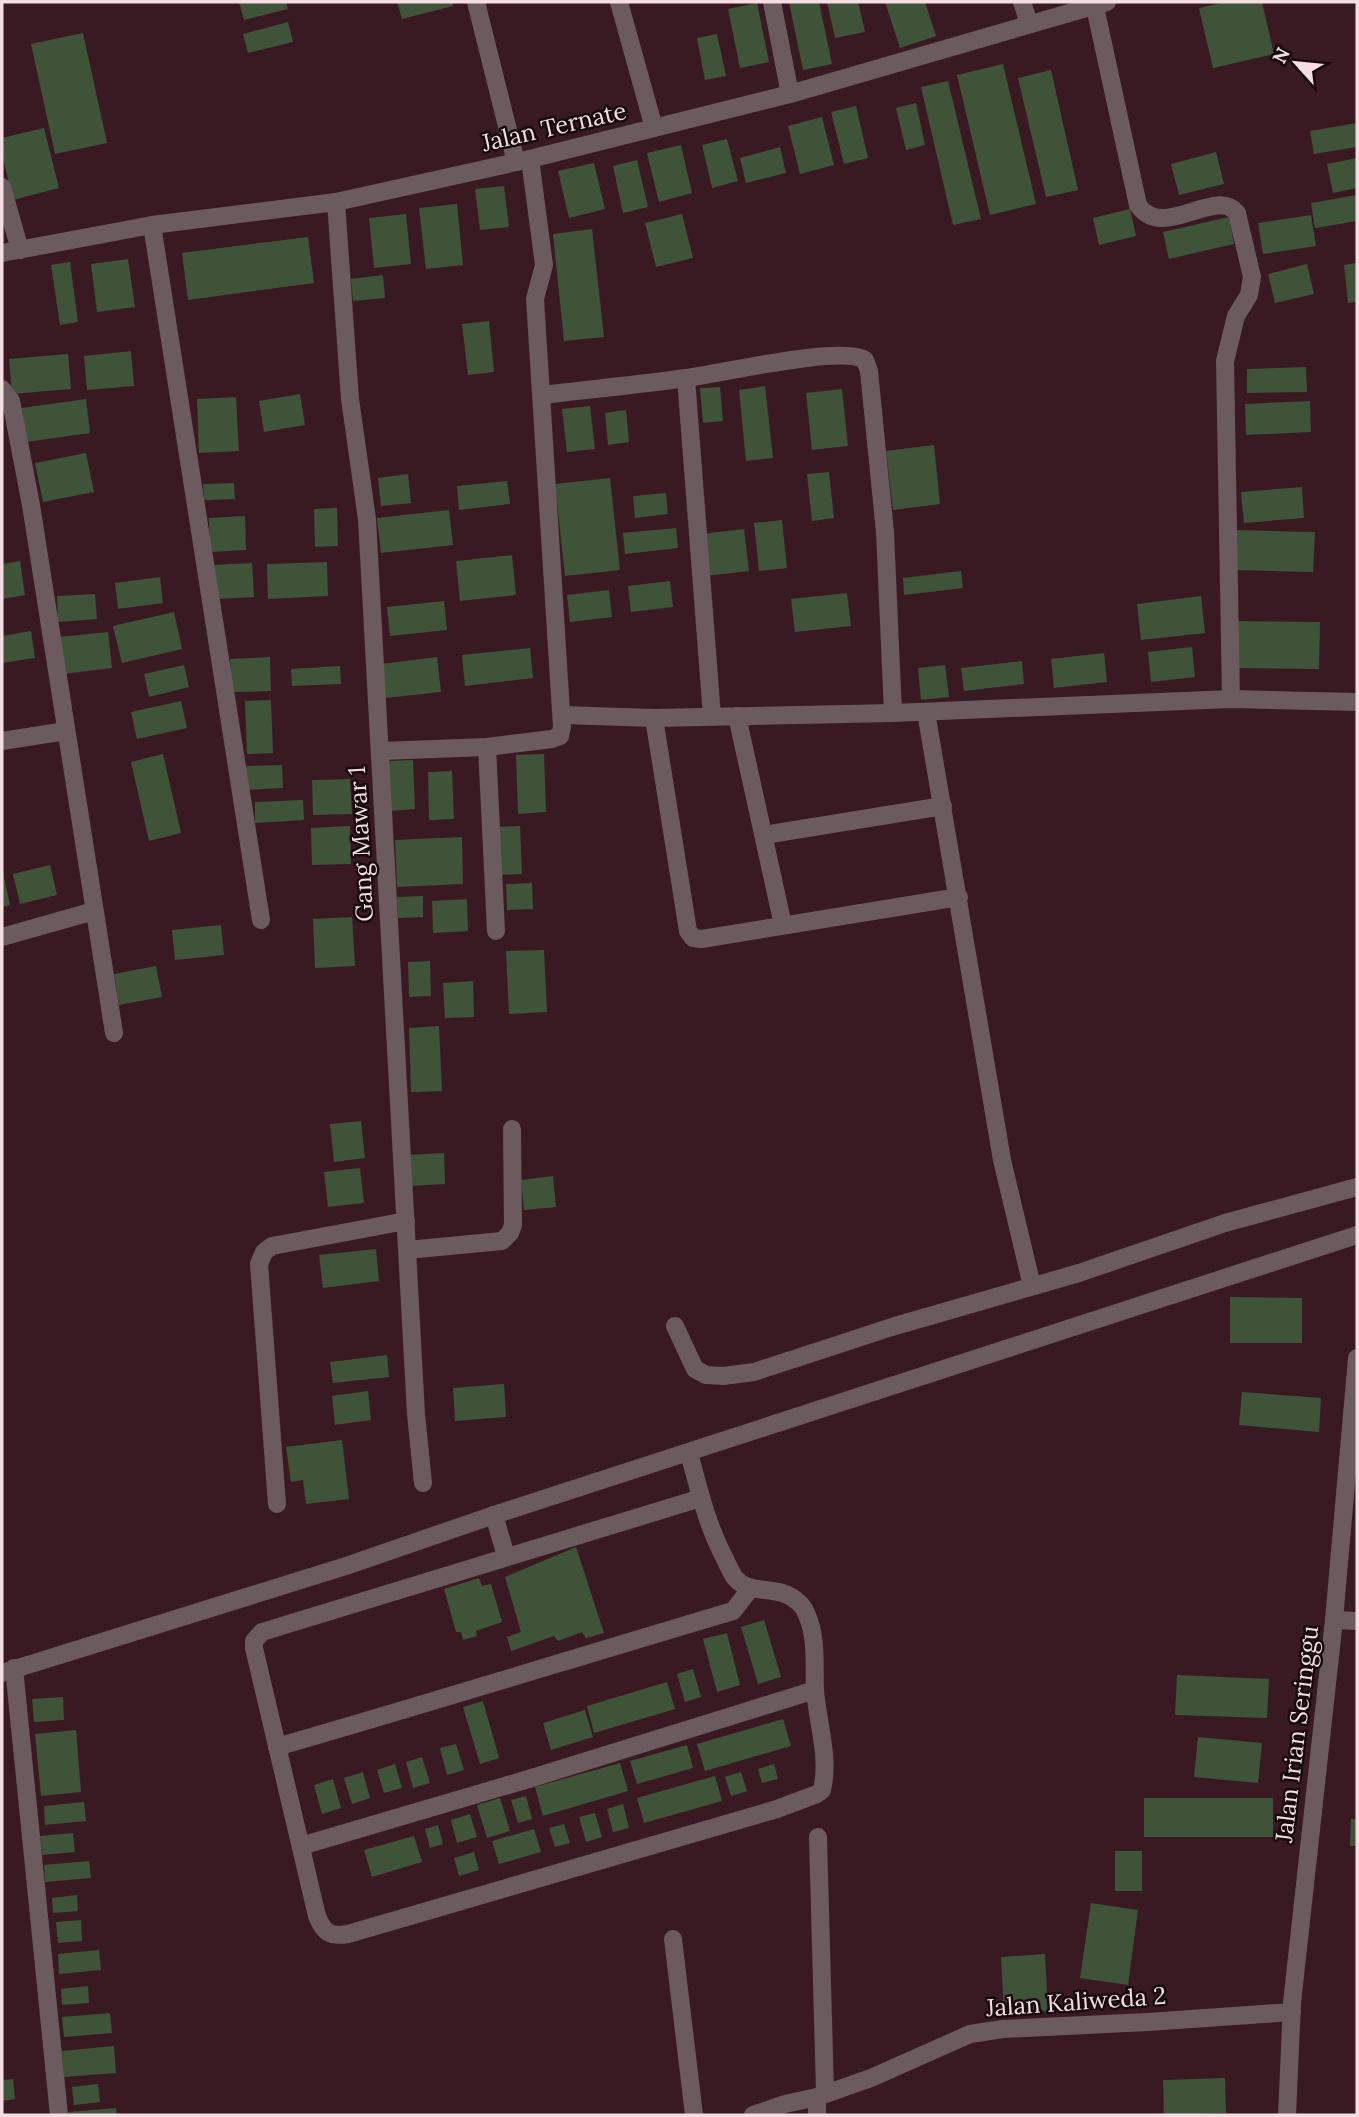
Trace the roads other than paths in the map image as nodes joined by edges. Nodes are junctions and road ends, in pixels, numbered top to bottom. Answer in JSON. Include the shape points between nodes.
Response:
{"nodes":[{"id":1,"x":476,"y":2,"type":"edge"},
{"id":2,"x":619,"y":2,"type":"edge"},
{"id":3,"x":772,"y":2,"type":"edge"},
{"id":4,"x":1022,"y":2,"type":"edge"},
{"id":5,"x":1101,"y":4,"type":"edge"},
{"id":6,"x":1029,"y":24,"type":"junction"},
{"id":7,"x":790,"y":94,"type":"junction"},
{"id":8,"x":654,"y":128,"type":"junction"},
{"id":9,"x":523,"y":160,"type":"junction"},
{"id":10,"x":2,"y":187,"type":"edge"},
{"id":11,"x":336,"y":202,"type":"junction"},
{"id":12,"x":152,"y":225,"type":"junction"},
{"id":13,"x":20,"y":250,"type":"junction"},
{"id":14,"x":2,"y":253,"type":"edge"},
{"id":15,"x":687,"y":378,"type":"junction"},
{"id":16,"x":2,"y":389,"type":"edge"},
{"id":17,"x":542,"y":395,"type":"junction"},
{"id":18,"x":1231,"y":699,"type":"junction"},
{"id":19,"x":1357,"y":702,"type":"edge"},
{"id":20,"x":926,"y":712,"type":"junction"},
{"id":21,"x":893,"y":713,"type":"junction"},
{"id":22,"x":562,"y":715,"type":"junction"},
{"id":23,"x":712,"y":716,"type":"junction"},
{"id":24,"x":737,"y":716,"type":"junction"},
{"id":25,"x":654,"y":718,"type":"junction"},
{"id":26,"x":66,"y":730,"type":"junction"},
{"id":27,"x":2,"y":741,"type":"edge"},
{"id":28,"x":487,"y":747,"type":"junction"},
{"id":29,"x":381,"y":751,"type":"junction"},
{"id":30,"x":943,"y":806,"type":"junction"},
{"id":31,"x":764,"y":835,"type":"junction"},
{"id":32,"x":959,"y":897,"type":"junction"},
{"id":33,"x":94,"y":911,"type":"junction"},
{"id":34,"x":261,"y":920,"type":"dead end"},
{"id":35,"x":783,"y":925,"type":"junction"},
{"id":36,"x":496,"y":931,"type":"dead end"},
{"id":37,"x":2,"y":937,"type":"edge"},
{"id":38,"x":114,"y":1034,"type":"dead end"},
{"id":39,"x":512,"y":1129,"type":"dead end"},
{"id":40,"x":1357,"y":1187,"type":"edge"},
{"id":41,"x":406,"y":1221,"type":"junction"},
{"id":42,"x":1357,"y":1235,"type":"edge"},
{"id":43,"x":407,"y":1250,"type":"junction"},
{"id":44,"x":1032,"y":1286,"type":"junction"},
{"id":45,"x":675,"y":1326,"type":"dead end"},
{"id":46,"x":1357,"y":1358,"type":"edge"},
{"id":47,"x":690,"y":1453,"type":"junction"},
{"id":48,"x":423,"y":1483,"type":"dead end"},
{"id":49,"x":701,"y":1498,"type":"junction"},
{"id":50,"x":277,"y":1504,"type":"dead end"},
{"id":51,"x":494,"y":1515,"type":"junction"},
{"id":52,"x":506,"y":1556,"type":"junction"},
{"id":53,"x":751,"y":1588,"type":"junction"},
{"id":54,"x":1335,"y":1620,"type":"junction"},
{"id":55,"x":1357,"y":1621,"type":"edge"},
{"id":56,"x":8,"y":1670,"type":"edge"},
{"id":57,"x":815,"y":1690,"type":"junction"},
{"id":58,"x":277,"y":1747,"type":"junction"},
{"id":59,"x":818,"y":1837,"type":"dead end"},
{"id":60,"x":300,"y":1846,"type":"junction"},
{"id":61,"x":673,"y":1939,"type":"dead end"},
{"id":62,"x":1292,"y":2012,"type":"junction"},
{"id":63,"x":820,"y":2101,"type":"edge"},
{"id":64,"x":59,"y":2115,"type":"edge"},
{"id":65,"x":694,"y":2115,"type":"edge"},
{"id":66,"x":752,"y":2115,"type":"edge"},
{"id":67,"x":1287,"y":2115,"type":"edge"}],
"edges":[{"from":1,"to":9,"type":"street"},
{"from":2,"to":8,"type":"street"},
{"from":3,"to":7,"type":"street"},
{"from":4,"to":6,"type":"street"},
{"from":5,"to":6,"type":"street","name":"Jalan Ternate"},
{"from":5,"to":18,"type":"street","via":[[1138,205],[1143,213],[1159,219],[1214,207],[1234,209],[1252,276],[1225,361]]},
{"from":6,"to":7,"type":"street","name":"Jalan Ternate"},
{"from":7,"to":8,"type":"street","name":"Jalan Ternate"},
{"from":8,"to":9,"type":"street","name":"Jalan Ternate"},
{"from":9,"to":11,"type":"street","name":"Jalan Ternate"},
{"from":9,"to":17,"type":"street","via":[[544,265],[535,299]]},
{"from":10,"to":13,"type":"street"},
{"from":11,"to":12,"type":"street","name":"Jalan Ternate"},
{"from":11,"to":29,"type":"street","name":"Gang Mawar 1","via":[[350,399],[367,519]]},
{"from":12,"to":13,"type":"street","name":"Jalan Ternate"},
{"from":12,"to":34,"type":"street"},
{"from":13,"to":14,"type":"street","name":"Jalan Ternate"},
{"from":15,"to":17,"type":"street"},
{"from":15,"to":21,"type":"street","via":[[811,358],[851,355],[865,360],[881,481]]},
{"from":15,"to":23,"type":"street"},
{"from":16,"to":26,"type":"street","via":[[11,401],[31,505]]},
{"from":17,"to":22,"type":"street"},
{"from":18,"to":19,"type":"street"},
{"from":18,"to":20,"type":"street"},
{"from":20,"to":21,"type":"street"},
{"from":20,"to":30,"type":"street"},
{"from":21,"to":24,"type":"street"},
{"from":22,"to":25,"type":"street"},
{"from":22,"to":28,"type":"street","via":[[560,736]]},
{"from":23,"to":24,"type":"street"},
{"from":23,"to":25,"type":"street"},
{"from":24,"to":31,"type":"street"},
{"from":25,"to":35,"type":"street","via":[[688,931],[693,938],[702,939]]},
{"from":26,"to":27,"type":"street"},
{"from":26,"to":33,"type":"street"},
{"from":28,"to":29,"type":"street"},
{"from":28,"to":36,"type":"street"},
{"from":29,"to":41,"type":"street","name":"Gang Mawar 1"},
{"from":30,"to":31,"type":"street"},
{"from":30,"to":32,"type":"street"},
{"from":31,"to":35,"type":"street"},
{"from":32,"to":35,"type":"street"},
{"from":32,"to":44,"type":"street","via":[[1002,1160]]},
{"from":33,"to":37,"type":"street"},
{"from":33,"to":38,"type":"street"},
{"from":39,"to":43,"type":"street","via":[[510,1233],[502,1241]]},
{"from":40,"to":44,"type":"street","via":[[1226,1223]]},
{"from":41,"to":43,"type":"street","name":"Gang Mawar 1"},
{"from":41,"to":50,"type":"street","via":[[272,1246],[264,1252],[259,1264]]},
{"from":42,"to":47,"type":"street"},
{"from":43,"to":48,"type":"street","name":"Gang Mawar 1"},
{"from":44,"to":45,"type":"street","via":[[754,1372],[723,1376],[695,1369]]},
{"from":46,"to":54,"type":"street","name":"Jalan Irian Seringgu"},
{"from":47,"to":49,"type":"street"},
{"from":47,"to":51,"type":"street"},
{"from":49,"to":52,"type":"street"},
{"from":49,"to":53,"type":"street","via":[[734,1577]]},
{"from":51,"to":52,"type":"street"},
{"from":51,"to":56,"type":"street","via":[[346,1566]]},
{"from":52,"to":58,"type":"street","via":[[262,1632],[254,1647]]},
{"from":53,"to":57,"type":"street","via":[[778,1590],[801,1604],[814,1651]]},
{"from":53,"to":58,"type":"street","via":[[733,1611]]},
{"from":54,"to":55,"type":"street"},
{"from":54,"to":62,"type":"street","name":"Jalan Irian Seringgu"},
{"from":56,"to":64,"type":"street"},
{"from":57,"to":60,"type":"street"},
{"from":57,"to":60,"type":"street","via":[[824,1757],[822,1790],[777,1809],[334,1937],[326,1933],[317,1916]]},
{"from":58,"to":60,"type":"street"},
{"from":59,"to":63,"type":"street"},
{"from":61,"to":65,"type":"street"},
{"from":62,"to":63,"type":"street","name":"Jalan Kaliweda 2","via":[[970,2034]]},
{"from":62,"to":67,"type":"street","name":"Jalan Irian Seringgu"},
{"from":63,"to":66,"type":"street","name":"Jalan Kaliweda 2"}]}
